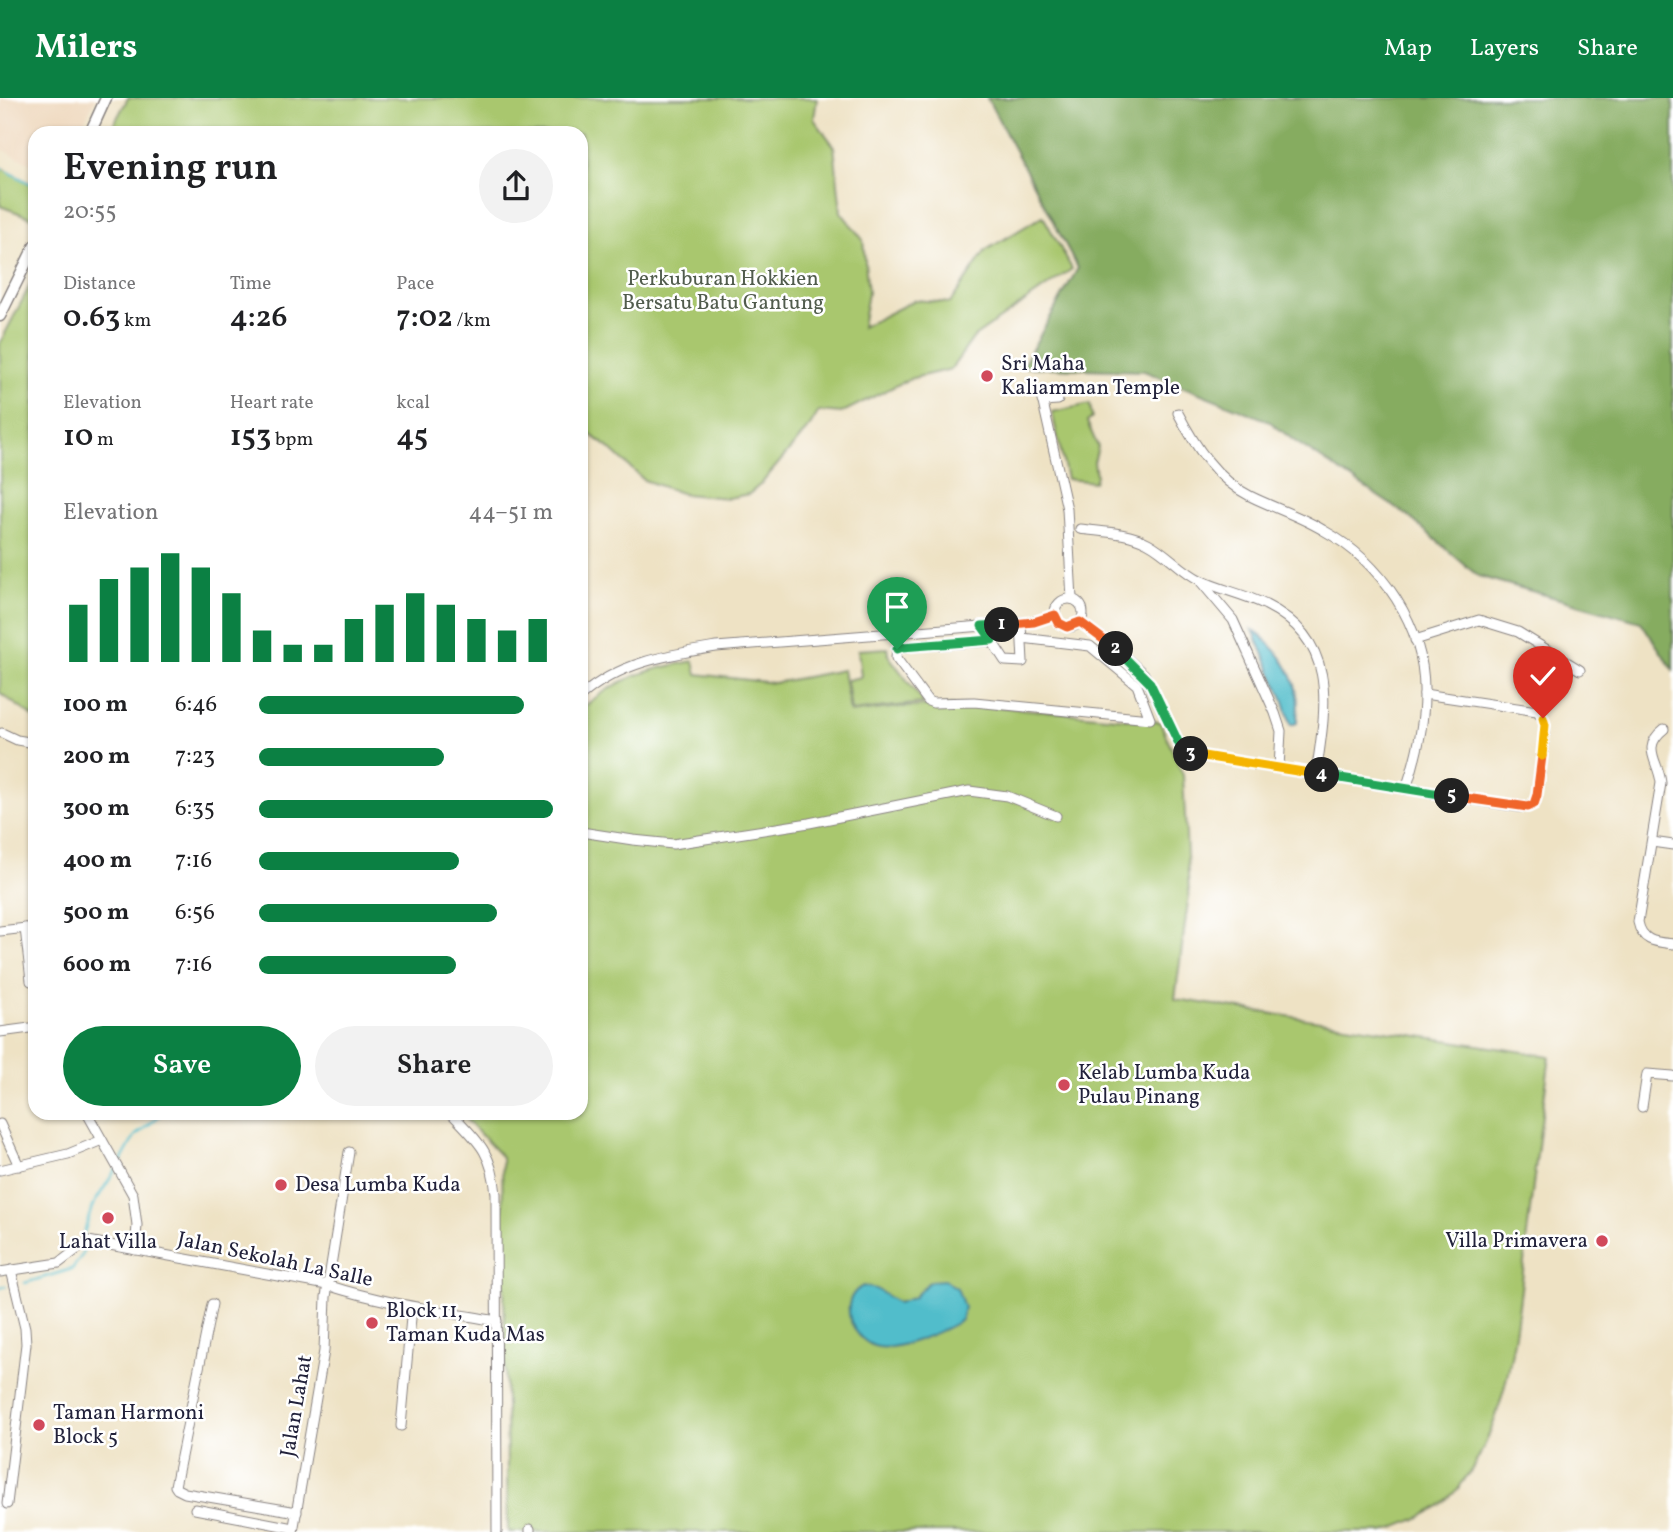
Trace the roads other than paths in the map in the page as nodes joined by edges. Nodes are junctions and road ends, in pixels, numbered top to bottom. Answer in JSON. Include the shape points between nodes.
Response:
{"nodes":[{"id":1,"x":106,"y":98,"type":"edge"},
{"id":2,"x":93,"y":126,"type":"edge"},
{"id":3,"x":28,"y":259,"type":"edge"},
{"id":4,"x":0,"y":316,"type":"edge"},
{"id":5,"x":1056,"y":391,"type":"dead end"},
{"id":6,"x":1178,"y":413,"type":"dead end"},
{"id":7,"x":1080,"y":529,"type":"dead end"},
{"id":8,"x":1200,"y":580,"type":"junction"},
{"id":9,"x":1072,"y":599,"type":"junction"},
{"id":10,"x":1055,"y":615,"type":"junction"},
{"id":11,"x":1080,"y":622,"type":"junction"},
{"id":12,"x":1021,"y":623,"type":"junction"},
{"id":13,"x":982,"y":626,"type":"junction"},
{"id":14,"x":1022,"y":638,"type":"junction"},
{"id":15,"x":992,"y":640,"type":"junction"},
{"id":16,"x":1415,"y":640,"type":"junction"},
{"id":17,"x":1580,"y":670,"type":"dead end"},
{"id":18,"x":588,"y":691,"type":"edge"},
{"id":19,"x":1424,"y":694,"type":"junction"},
{"id":20,"x":1664,"y":729,"type":"dead end"},
{"id":21,"x":2,"y":733,"type":"dead end"},
{"id":22,"x":28,"y":742,"type":"edge"},
{"id":23,"x":1279,"y":768,"type":"junction"},
{"id":24,"x":1316,"y":774,"type":"junction"},
{"id":25,"x":1406,"y":789,"type":"junction"},
{"id":26,"x":1056,"y":816,"type":"dead end"},
{"id":27,"x":588,"y":832,"type":"edge"},
{"id":28,"x":1652,"y":842,"type":"junction"},
{"id":29,"x":1673,"y":845,"type":"edge"},
{"id":30,"x":28,"y":928,"type":"edge"},
{"id":31,"x":0,"y":931,"type":"edge"},
{"id":32,"x":1673,"y":944,"type":"edge"},
{"id":33,"x":28,"y":1028,"type":"edge"},
{"id":34,"x":0,"y":1032,"type":"edge"},
{"id":35,"x":1673,"y":1076,"type":"edge"},
{"id":36,"x":1642,"y":1107,"type":"dead end"},
{"id":37,"x":91,"y":1120,"type":"edge"},
{"id":38,"x":457,"y":1120,"type":"edge"},
{"id":39,"x":0,"y":1124,"type":"edge"},
{"id":40,"x":102,"y":1140,"type":"junction"},
{"id":41,"x":349,"y":1152,"type":"dead end"},
{"id":42,"x":19,"y":1166,"type":"junction"},
{"id":43,"x":0,"y":1170,"type":"edge"},
{"id":44,"x":135,"y":1250,"type":"junction"},
{"id":45,"x":11,"y":1270,"type":"junction"},
{"id":46,"x":0,"y":1272,"type":"edge"},
{"id":47,"x":327,"y":1286,"type":"junction"},
{"id":48,"x":212,"y":1304,"type":"dead end"},
{"id":49,"x":412,"y":1307,"type":"junction"},
{"id":50,"x":497,"y":1321,"type":"junction"},
{"id":51,"x":401,"y":1426,"type":"dead end"},
{"id":52,"x":7,"y":1504,"type":"dead end"},
{"id":53,"x":195,"y":1509,"type":"dead end"},
{"id":54,"x":297,"y":1512,"type":"junction"},
{"id":55,"x":293,"y":1530,"type":"edge"},
{"id":56,"x":497,"y":1532,"type":"edge"}],
"edges":[{"from":1,"to":2,"type":"street"},
{"from":3,"to":4,"type":"street"},
{"from":5,"to":9,"type":"street","via":[[1058,400],[1042,398],[1067,509]]},
{"from":6,"to":16,"type":"street","via":[[1224,478],[1251,496],[1324,530],[1371,565],[1406,615]]},
{"from":7,"to":8,"type":"street","via":[[1148,543]]},
{"from":8,"to":23,"type":"street","via":[[1233,620],[1275,713],[1281,731]]},
{"from":8,"to":24,"type":"street","via":[[1274,610],[1296,626],[1313,648],[1325,691]]},
{"from":9,"to":10,"type":"street","via":[[1059,603]]},
{"from":9,"to":11,"type":"street","via":[[1082,608]]},
{"from":10,"to":11,"type":"street","via":[[1067,627]]},
{"from":10,"to":12,"type":"street"},
{"from":11,"to":23,"type":"street","via":[[1144,674],[1184,751]]},
{"from":12,"to":13,"type":"street"},
{"from":12,"to":14,"type":"street"},
{"from":13,"to":15,"type":"street"},
{"from":13,"to":18,"type":"street","via":[[669,654],[611,674]]},
{"from":14,"to":15,"type":"street","via":[[1023,662],[1005,661]]},
{"from":14,"to":15,"type":"street","via":[[1090,646],[1137,684],[1150,719],[974,702],[933,703],[895,654],[902,647]]},
{"from":16,"to":17,"type":"street","via":[[1479,620],[1518,632]]},
{"from":16,"to":19,"type":"street"},
{"from":19,"to":25,"type":"street","via":[[1416,760]]},
{"from":19,"to":25,"type":"street","via":[[1537,711],[1545,725],[1537,795],[1534,804],[1523,807]]},
{"from":20,"to":28,"type":"street","via":[[1652,744],[1661,783]]},
{"from":21,"to":22,"type":"street"},
{"from":23,"to":24,"type":"street"},
{"from":24,"to":25,"type":"street"},
{"from":26,"to":27,"type":"street","via":[[1007,796],[969,791],[673,844]]},
{"from":28,"to":29,"type":"street"},
{"from":28,"to":32,"type":"street","via":[[1639,929],[1647,939]]},
{"from":30,"to":31,"type":"street"},
{"from":33,"to":34,"type":"street"},
{"from":35,"to":36,"type":"street","via":[[1647,1074]]},
{"from":37,"to":40,"type":"street"},
{"from":38,"to":50,"type":"street","via":[[484,1149],[494,1172]]},
{"from":39,"to":42,"type":"street"},
{"from":40,"to":42,"type":"street"},
{"from":40,"to":44,"type":"street","via":[[127,1182],[136,1209]]},
{"from":41,"to":47,"type":"street","name":"Jalan Lahat"},
{"from":42,"to":43,"type":"street"},
{"from":44,"to":45,"type":"street","name":"Jalan Sekolah La Salle","via":[[84,1244],[58,1263]]},
{"from":44,"to":47,"type":"street","name":"Jalan Sekolah La Salle"},
{"from":45,"to":46,"type":"street","name":"Jalan Sekolah La Salle"},
{"from":45,"to":52,"type":"street","via":[[26,1344]]},
{"from":47,"to":49,"type":"street","name":"Jalan Sekolah La Salle"},
{"from":47,"to":54,"type":"street","name":"Jalan Lahat","via":[[324,1351]]},
{"from":48,"to":54,"type":"street","via":[[177,1489]]},
{"from":49,"to":50,"type":"street","name":"Jalan Sekolah La Salle"},
{"from":49,"to":51,"type":"street"},
{"from":50,"to":56,"type":"street"},
{"from":53,"to":55,"type":"street"},
{"from":54,"to":55,"type":"street","name":"Jalan Lahat"}]}
